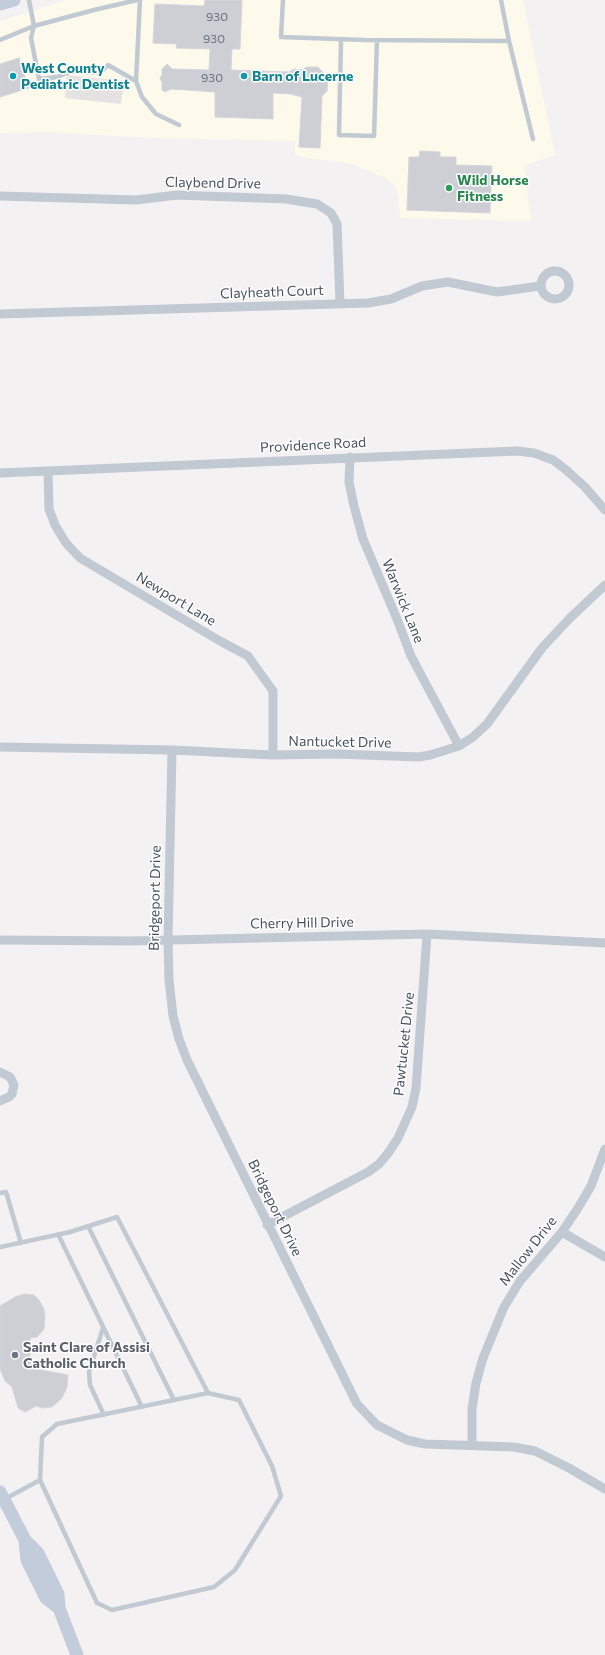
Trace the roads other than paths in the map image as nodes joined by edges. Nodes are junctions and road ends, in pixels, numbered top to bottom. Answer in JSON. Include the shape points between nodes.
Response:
{"nodes":[{"id":1,"x":14,"y":0,"type":"edge"},
{"id":2,"x":30,"y":0,"type":"edge"},
{"id":3,"x":138,"y":0,"type":"edge"},
{"id":4,"x":283,"y":0,"type":"edge"},
{"id":5,"x":502,"y":0,"type":"edge"},
{"id":6,"x":0,"y":4,"type":"edge"},
{"id":7,"x":34,"y":26,"type":"junction"},
{"id":8,"x":0,"y":40,"type":"edge"},
{"id":9,"x":340,"y":40,"type":"junction"},
{"id":10,"x":377,"y":40,"type":"junction"},
{"id":11,"x":509,"y":41,"type":"junction"},
{"id":12,"x":136,"y":81,"type":"junction"},
{"id":13,"x":179,"y":125,"type":"dead end"},
{"id":14,"x":533,"y":139,"type":"dead end"},
{"id":15,"x":0,"y":196,"type":"edge"},
{"id":16,"x":540,"y":286,"type":"dead end"},
{"id":17,"x":340,"y":304,"type":"junction"},
{"id":18,"x":0,"y":314,"type":"edge"},
{"id":19,"x":350,"y":457,"type":"junction"},
{"id":20,"x":48,"y":471,"type":"junction"},
{"id":21,"x":0,"y":473,"type":"edge"},
{"id":22,"x":605,"y":510,"type":"edge"},
{"id":23,"x":605,"y":585,"type":"edge"},
{"id":24,"x":459,"y":746,"type":"junction"},
{"id":25,"x":0,"y":747,"type":"edge"},
{"id":26,"x":172,"y":750,"type":"junction"},
{"id":27,"x":273,"y":755,"type":"junction"},
{"id":28,"x":428,"y":934,"type":"junction"},
{"id":29,"x":0,"y":940,"type":"edge"},
{"id":30,"x":168,"y":940,"type":"junction"},
{"id":31,"x":605,"y":943,"type":"edge"},
{"id":32,"x":0,"y":1072,"type":"edge"},
{"id":33,"x":0,"y":1100,"type":"edge"},
{"id":34,"x":605,"y":1149,"type":"edge"},
{"id":35,"x":0,"y":1193,"type":"edge"},
{"id":36,"x":267,"y":1224,"type":"junction"},
{"id":37,"x":88,"y":1226,"type":"junction"},
{"id":38,"x":562,"y":1232,"type":"junction"},
{"id":39,"x":58,"y":1234,"type":"junction"},
{"id":40,"x":21,"y":1243,"type":"junction"},
{"id":41,"x":0,"y":1247,"type":"edge"},
{"id":42,"x":605,"y":1257,"type":"edge"},
{"id":43,"x":103,"y":1328,"type":"junction"},
{"id":44,"x":208,"y":1393,"type":"junction"},
{"id":45,"x":174,"y":1400,"type":"junction"},
{"id":46,"x":142,"y":1407,"type":"junction"},
{"id":47,"x":104,"y":1415,"type":"junction"},
{"id":48,"x":472,"y":1445,"type":"junction"},
{"id":49,"x":40,"y":1480,"type":"junction"},
{"id":50,"x":605,"y":1489,"type":"edge"},
{"id":51,"x":2,"y":1496,"type":"edge"},
{"id":52,"x":77,"y":1655,"type":"edge"}],
"edges":[{"from":1,"to":6,"type":"main road"},
{"from":2,"to":7,"type":"lane"},
{"from":3,"to":7,"type":"lane"},
{"from":3,"to":12,"type":"lane"},
{"from":4,"to":9,"type":"lane","via":[[281,37]]},
{"from":5,"to":11,"type":"lane"},
{"from":7,"to":8,"type":"lane"},
{"from":7,"to":12,"type":"lane","via":[[31,38],[39,79],[57,77],[72,71],[100,74],[108,65]]},
{"from":9,"to":10,"type":"lane"},
{"from":9,"to":10,"type":"lane","via":[[339,135],[374,136]]},
{"from":10,"to":11,"type":"lane"},
{"from":11,"to":14,"type":"lane"},
{"from":12,"to":13,"type":"lane","via":[[142,97],[156,114]]},
{"from":15,"to":17,"type":"street","name":"Claybend Drive","via":[[136,200],[177,195],[286,199],[317,204],[331,213],[337,224]]},
{"from":16,"to":17,"type":"street","name":"Clayheath Court","via":[[497,292],[448,282],[422,286],[378,302]]},
{"from":17,"to":18,"type":"street","name":"Clayheath Court"},
{"from":19,"to":20,"type":"street","name":"Providence Road"},
{"from":19,"to":22,"type":"street","name":"Providence Road","via":[[517,451],[534,453],[553,460],[565,469]]},
{"from":19,"to":24,"type":"street","name":"Warwick Lane","via":[[349,482],[363,539],[411,656]]},
{"from":20,"to":21,"type":"street","name":"Providence Road"},
{"from":20,"to":27,"type":"street","name":"Newport Lane","via":[[50,509],[55,525],[66,543],[80,558],[248,656],[273,691]]},
{"from":23,"to":24,"type":"street","name":"Nantucket Drive","via":[[542,648],[487,724]]},
{"from":24,"to":27,"type":"street","name":"Nantucket Drive","via":[[419,757]]},
{"from":25,"to":26,"type":"street","name":"Nantucket Drive"},
{"from":26,"to":27,"type":"street","name":"Nantucket Drive"},
{"from":26,"to":30,"type":"street","name":"Bridgeport Drive"},
{"from":28,"to":30,"type":"street","name":"Cherry Hill Drive"},
{"from":28,"to":31,"type":"street","name":"Cherry Hill Drive"},
{"from":28,"to":36,"type":"street","name":"Pawtucket Drive","via":[[416,1088],[412,1107],[398,1138],[379,1164],[368,1172]]},
{"from":29,"to":30,"type":"street","name":"Cherry Hill Drive"},
{"from":30,"to":36,"type":"street","name":"Bridgeport Drive","via":[[169,980],[173,1016],[179,1039]]},
{"from":32,"to":33,"type":"street","via":[[7,1074],[14,1085],[12,1094]]},
{"from":34,"to":38,"type":"street","name":"Mallow Drive","via":[[592,1186]]},
{"from":35,"to":40,"type":"lane","via":[[6,1192]]},
{"from":36,"to":48,"type":"street","name":"Bridgeport Drive","via":[[357,1404],[363,1411],[377,1425],[407,1440],[425,1444]]},
{"from":37,"to":39,"type":"lane"},
{"from":37,"to":44,"type":"lane","via":[[118,1217]]},
{"from":37,"to":45,"type":"lane"},
{"from":38,"to":42,"type":"street"},
{"from":38,"to":48,"type":"street","name":"Mallow Drive","via":[[520,1281],[504,1307],[483,1358],[476,1383],[472,1409]]},
{"from":39,"to":40,"type":"lane"},
{"from":39,"to":43,"type":"lane"},
{"from":40,"to":41,"type":"lane"},
{"from":43,"to":46,"type":"lane"},
{"from":43,"to":47,"type":"lane","via":[[89,1372],[90,1385]]},
{"from":44,"to":45,"type":"lane"},
{"from":44,"to":49,"type":"lane","via":[[239,1400],[272,1466],[281,1496],[235,1570],[214,1587],[112,1610],[97,1602]]},
{"from":45,"to":46,"type":"lane"},
{"from":46,"to":47,"type":"lane"},
{"from":47,"to":49,"type":"lane","via":[[57,1424],[42,1437]]},
{"from":48,"to":50,"type":"street","name":"Bridgeport Drive","via":[[514,1446],[535,1451]]},
{"from":49,"to":51,"type":"lane"},
{"from":51,"to":52,"type":"main road","via":[[25,1540],[42,1560],[58,1594],[59,1608]]}]}
